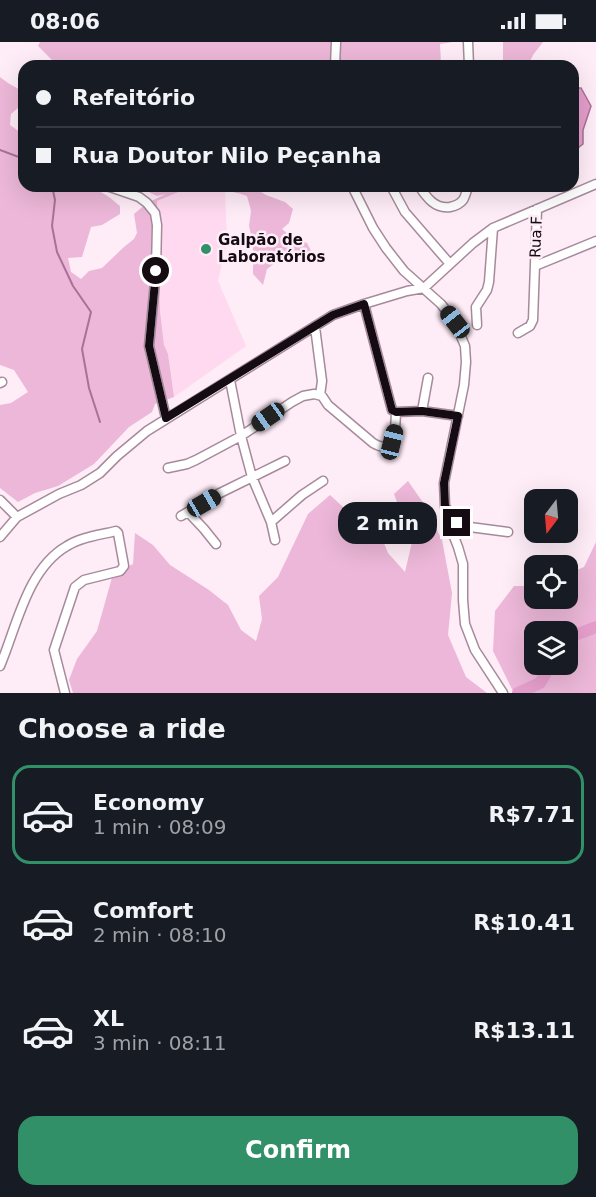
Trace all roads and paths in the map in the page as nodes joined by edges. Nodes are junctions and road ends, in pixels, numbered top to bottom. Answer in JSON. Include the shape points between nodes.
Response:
{"nodes":[{"id":1,"x":336,"y":42,"type":"edge"},
{"id":2,"x":468,"y":42,"type":"edge"},
{"id":3,"x":335,"y":60,"type":"edge"},
{"id":4,"x":469,"y":60,"type":"edge"},
{"id":5,"x":596,"y":184,"type":"edge"},
{"id":6,"x":579,"y":191,"type":"edge"},
{"id":7,"x":128,"y":192,"type":"edge"},
{"id":8,"x":355,"y":192,"type":"edge"},
{"id":9,"x":393,"y":192,"type":"edge"},
{"id":10,"x":423,"y":192,"type":"edge"},
{"id":11,"x":466,"y":192,"type":"edge"},
{"id":12,"x":577,"y":192,"type":"edge"},
{"id":13,"x":537,"y":209,"type":"junction"},
{"id":14,"x":494,"y":228,"type":"junction"},
{"id":15,"x":596,"y":241,"type":"edge"},
{"id":16,"x":450,"y":264,"type":"junction"},
{"id":17,"x":535,"y":266,"type":"junction"},
{"id":18,"x":424,"y":288,"type":"junction"},
{"id":19,"x":364,"y":304,"type":"junction"},
{"id":20,"x":477,"y":325,"type":"dead end"},
{"id":21,"x":315,"y":327,"type":"junction"},
{"id":22,"x":518,"y":333,"type":"dead end"},
{"id":23,"x":428,"y":378,"type":"dead end"},
{"id":24,"x":230,"y":380,"type":"junction"},
{"id":25,"x":320,"y":396,"type":"junction"},
{"id":26,"x":422,"y":411,"type":"junction"},
{"id":27,"x":396,"y":412,"type":"junction"},
{"id":28,"x":458,"y":416,"type":"junction"},
{"id":29,"x":166,"y":418,"type":"junction"},
{"id":30,"x":241,"y":436,"type":"junction"},
{"id":31,"x":285,"y":461,"type":"dead end"},
{"id":32,"x":168,"y":468,"type":"dead end"},
{"id":33,"x":252,"y":477,"type":"junction"},
{"id":34,"x":323,"y":481,"type":"dead end"},
{"id":35,"x":0,"y":500,"type":"edge"},
{"id":36,"x":445,"y":506,"type":"junction"},
{"id":37,"x":17,"y":517,"type":"junction"},
{"id":38,"x":271,"y":522,"type":"junction"},
{"id":39,"x":508,"y":532,"type":"dead end"},
{"id":40,"x":0,"y":537,"type":"edge"},
{"id":41,"x":275,"y":540,"type":"dead end"},
{"id":42,"x":216,"y":544,"type":"dead end"},
{"id":43,"x":0,"y":666,"type":"edge"},
{"id":44,"x":65,"y":693,"type":"edge"},
{"id":45,"x":503,"y":693,"type":"edge"}],
"edges":[{"from":1,"to":3,"type":"street"},
{"from":2,"to":4,"type":"street"},
{"from":5,"to":6,"type":"street"},
{"from":7,"to":29,"type":"street","via":[[155,213],[156,271],[149,346]]},
{"from":8,"to":18,"type":"street","via":[[386,248]]},
{"from":9,"to":16,"type":"street","via":[[405,212]]},
{"from":10,"to":11,"type":"street","via":[[441,207],[454,207]]},
{"from":12,"to":13,"type":"street"},
{"from":13,"to":14,"type":"street"},
{"from":13,"to":17,"type":"street","name":"Rua F"},
{"from":14,"to":16,"type":"street"},
{"from":14,"to":20,"type":"street","via":[[489,282],[476,307]]},
{"from":15,"to":17,"type":"street","name":"Rua F"},
{"from":16,"to":18,"type":"street"},
{"from":17,"to":22,"type":"street","name":"Rua F","via":[[533,320]]},
{"from":18,"to":19,"type":"street"},
{"from":18,"to":28,"type":"street","via":[[455,322],[465,345]]},
{"from":19,"to":21,"type":"street","via":[[333,315]]},
{"from":19,"to":27,"type":"street","via":[[391,408]]},
{"from":21,"to":24,"type":"street"},
{"from":21,"to":25,"type":"street","via":[[322,381]]},
{"from":23,"to":26,"type":"street"},
{"from":24,"to":29,"type":"street"},
{"from":24,"to":30,"type":"street"},
{"from":25,"to":27,"type":"street","via":[[379,447],[389,447],[392,442]]},
{"from":25,"to":30,"type":"street","via":[[303,396]]},
{"from":26,"to":27,"type":"street"},
{"from":26,"to":28,"type":"street"},
{"from":28,"to":36,"type":"street","via":[[444,483]]},
{"from":29,"to":37,"type":"street","via":[[100,473]]},
{"from":30,"to":32,"type":"street","via":[[187,464]]},
{"from":30,"to":33,"type":"street"},
{"from":31,"to":33,"type":"street"},
{"from":33,"to":38,"type":"street"},
{"from":33,"to":42,"type":"street","via":[[184,514]]},
{"from":34,"to":38,"type":"street"},
{"from":35,"to":37,"type":"street"},
{"from":36,"to":39,"type":"street","via":[[462,526]]},
{"from":36,"to":45,"type":"street","via":[[463,564],[465,624],[475,650]]},
{"from":37,"to":40,"type":"street"},
{"from":38,"to":41,"type":"street"},
{"from":43,"to":44,"type":"street","via":[[33,580],[52,556],[78,540],[116,531],[123,569],[79,583],[60,629],[54,653]]}]}
